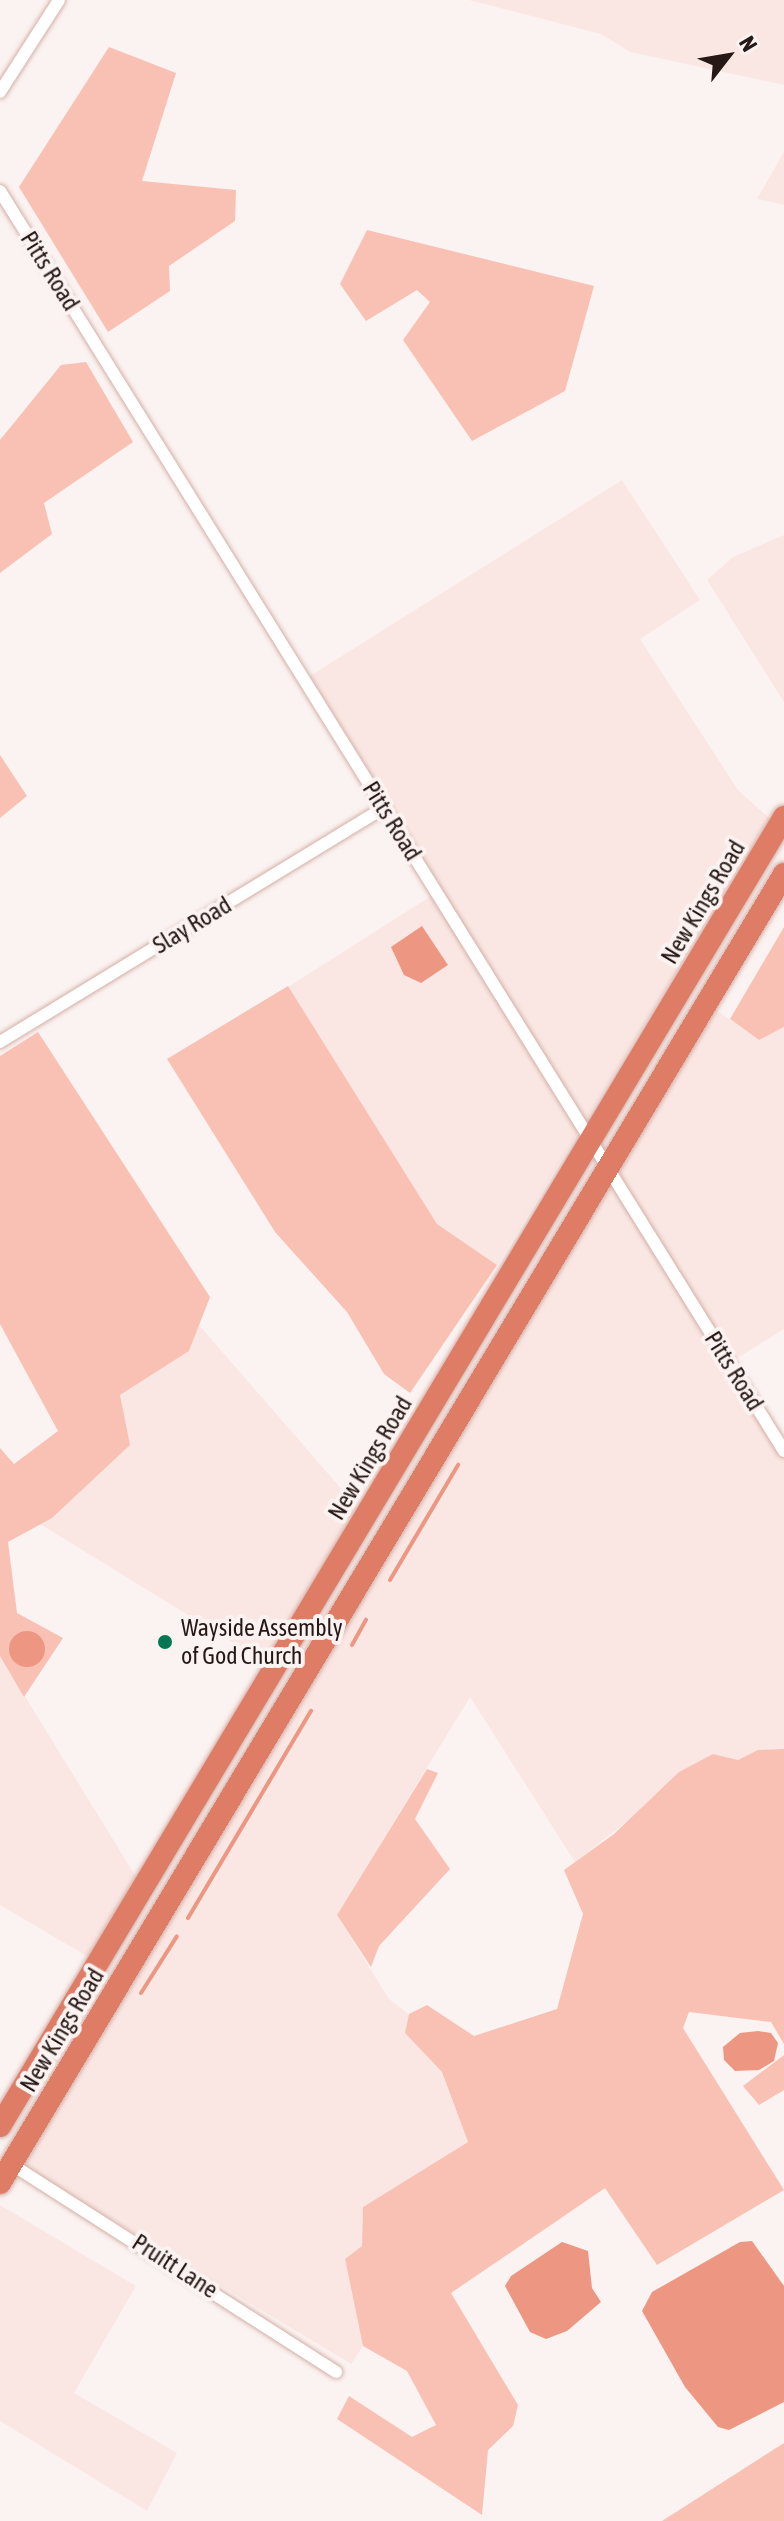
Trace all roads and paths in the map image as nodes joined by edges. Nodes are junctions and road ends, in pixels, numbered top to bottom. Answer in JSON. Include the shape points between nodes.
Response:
{"nodes":[{"id":1,"x":59,"y":0,"type":"edge"},
{"id":2,"x":0,"y":92,"type":"edge"},
{"id":3,"x":0,"y":191,"type":"edge"},
{"id":4,"x":384,"y":808,"type":"junction"},
{"id":5,"x":784,"y":817,"type":"edge"},
{"id":6,"x":784,"y":874,"type":"edge"},
{"id":7,"x":0,"y":1042,"type":"edge"},
{"id":8,"x":590,"y":1140,"type":"junction"},
{"id":9,"x":608,"y":1169,"type":"junction"},
{"id":10,"x":784,"y":1451,"type":"edge"},
{"id":11,"x":326,"y":1582,"type":"junction"},
{"id":12,"x":351,"y":1597,"type":"junction"},
{"id":13,"x":65,"y":2018,"type":"junction"},
{"id":14,"x":91,"y":2033,"type":"junction"},
{"id":15,"x":0,"y":2126,"type":"edge"},
{"id":16,"x":6,"y":2173,"type":"edge"},
{"id":17,"x":336,"y":2372,"type":"dead end"}],
"edges":[{"from":1,"to":2,"type":"street"},
{"from":3,"to":4,"type":"street","name":"Pitts Road"},
{"from":4,"to":7,"type":"street","name":"Slay Road"},
{"from":4,"to":8,"type":"street","name":"Pitts Road"},
{"from":5,"to":8,"type":"highway","name":"New Kings Road"},
{"from":6,"to":9,"type":"highway","name":"New Kings Road"},
{"from":8,"to":9,"type":"street","name":"Pitts Road"},
{"from":8,"to":11,"type":"highway","name":"New Kings Road"},
{"from":9,"to":10,"type":"street","name":"Pitts Road"},
{"from":9,"to":12,"type":"highway","name":"New Kings Road"},
{"from":11,"to":12,"type":"street"},
{"from":11,"to":13,"type":"highway","name":"New Kings Road"},
{"from":12,"to":14,"type":"highway","name":"New Kings Road"},
{"from":13,"to":14,"type":"street"},
{"from":13,"to":15,"type":"highway","name":"New Kings Road"},
{"from":14,"to":16,"type":"highway","name":"New Kings Road"},
{"from":16,"to":17,"type":"street","name":"Pruitt Lane"}]}
